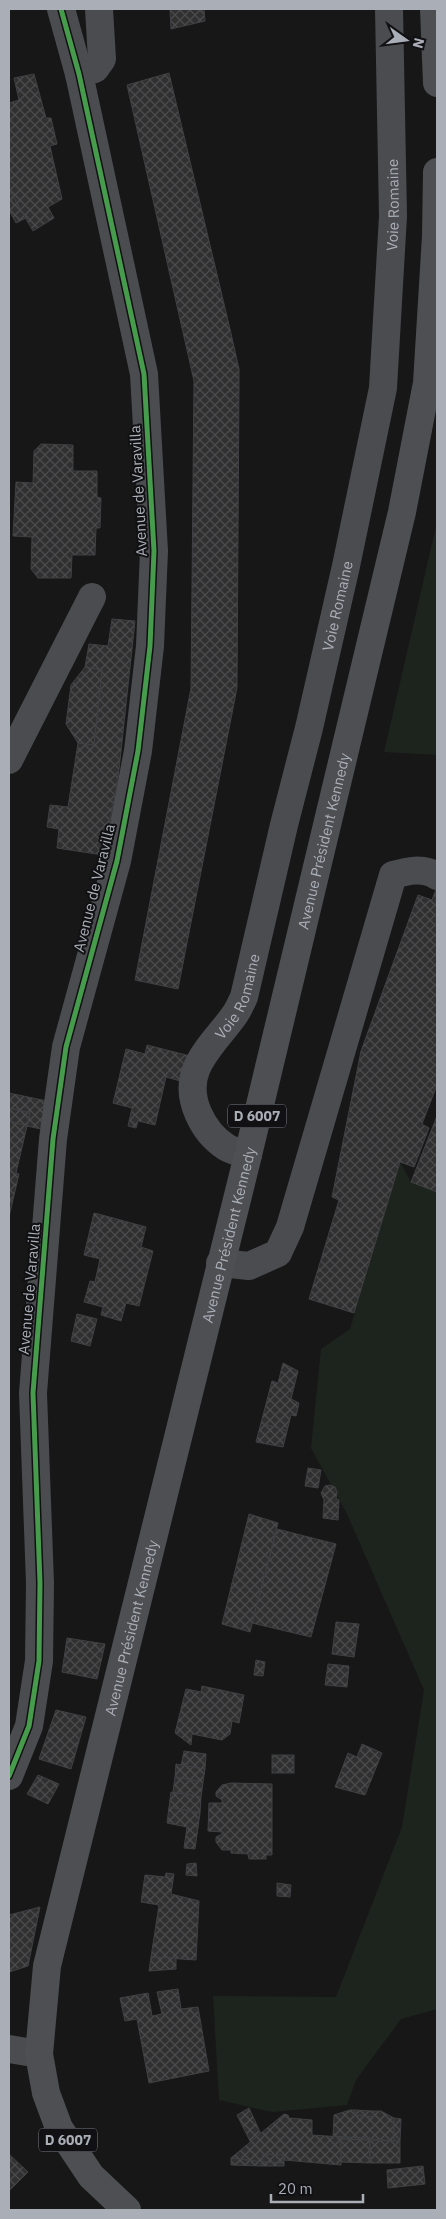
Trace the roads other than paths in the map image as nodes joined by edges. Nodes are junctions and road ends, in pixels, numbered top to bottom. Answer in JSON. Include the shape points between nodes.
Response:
{"nodes":[{"id":1,"x":61,"y":9,"type":"edge"},
{"id":2,"x":100,"y":9,"type":"edge"},
{"id":3,"x":389,"y":9,"type":"edge"},
{"id":4,"x":434,"y":9,"type":"edge"},
{"id":5,"x":79,"y":74,"type":"junction"},
{"id":6,"x":437,"y":83,"type":"edge"},
{"id":7,"x":437,"y":172,"type":"edge"},
{"id":8,"x":92,"y":597,"type":"dead end"},
{"id":9,"x":9,"y":760,"type":"edge"},
{"id":10,"x":437,"y":876,"type":"edge"},
{"id":11,"x":248,"y":1155,"type":"junction"},
{"id":12,"x":220,"y":1264,"type":"junction"},
{"id":13,"x":9,"y":1776,"type":"edge"},
{"id":14,"x":9,"y":2049,"type":"edge"},
{"id":15,"x":39,"y":2054,"type":"junction"},
{"id":16,"x":127,"y":2210,"type":"edge"}],
"edges":[{"from":1,"to":5,"type":"street","name":"Avenue de Varavilla"},
{"from":2,"to":5,"type":"street","via":[[102,59],[95,70]]},
{"from":3,"to":11,"type":"street","name":"Voie Romaine","via":[[393,216],[383,388],[309,728],[244,997],[195,1071],[193,1090],[198,1115],[214,1138],[228,1148]]},
{"from":4,"to":6,"type":"main road"},
{"from":5,"to":13,"type":"street","name":"Avenue de Varavilla","via":[[144,374],[154,561],[150,646],[138,751],[117,861],[66,1047],[54,1139],[33,1394],[40,1584],[39,1661],[29,1726]]},
{"from":7,"to":11,"type":"main road","name":"Avenue Président Kennedy","number":"D 6007","via":[[424,402],[402,512]]},
{"from":8,"to":9,"type":"street"},
{"from":10,"to":12,"type":"street","via":[[430,871],[409,871],[393,876],[290,1227],[278,1252],[249,1266]]},
{"from":11,"to":12,"type":"main road","name":"Avenue Président Kennedy","number":"D 6007"},
{"from":12,"to":15,"type":"main road","name":"Avenue Président Kennedy","number":"D 6007","via":[[47,1966]]},
{"from":14,"to":15,"type":"street"},
{"from":15,"to":16,"type":"main road","name":"Avenue Président Kennedy","number":"D 6007","via":[[46,2093],[59,2128],[91,2176]]}]}
